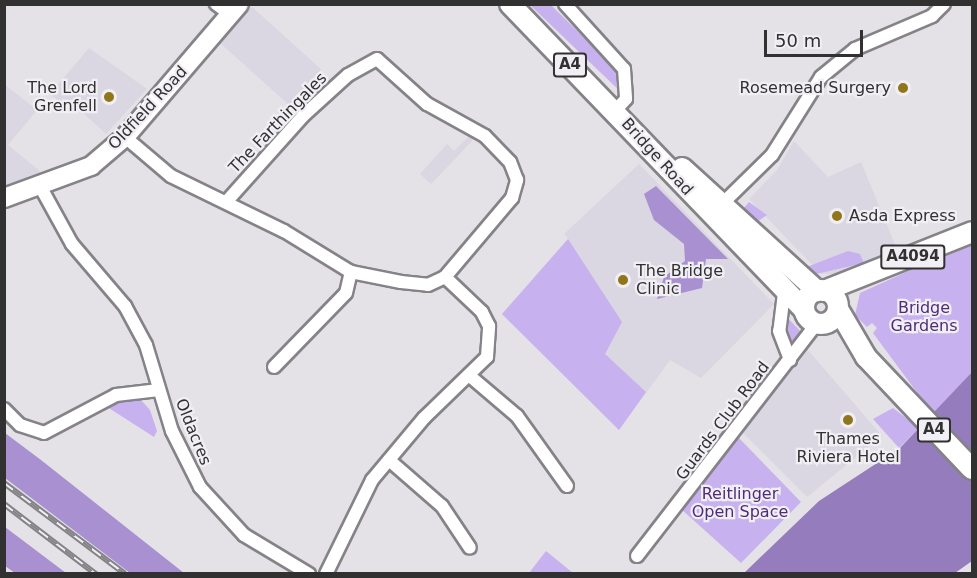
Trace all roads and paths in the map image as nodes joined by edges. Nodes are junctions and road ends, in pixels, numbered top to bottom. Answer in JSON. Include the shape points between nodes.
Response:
{"nodes":[{"id":1,"x":510,"y":4,"type":"edge"},
{"id":2,"x":565,"y":4,"type":"edge"},
{"id":3,"x":944,"y":4,"type":"edge"},
{"id":4,"x":228,"y":8,"type":"edge"},
{"id":5,"x":615,"y":111,"type":"junction"},
{"id":6,"x":125,"y":137,"type":"junction"},
{"id":7,"x":656,"y":152,"type":"junction"},
{"id":8,"x":40,"y":186,"type":"junction"},
{"id":9,"x":4,"y":198,"type":"edge"},
{"id":10,"x":226,"y":202,"type":"junction"},
{"id":11,"x":721,"y":205,"type":"junction"},
{"id":12,"x":972,"y":232,"type":"edge"},
{"id":13,"x":351,"y":272,"type":"junction"},
{"id":14,"x":445,"y":277,"type":"junction"},
{"id":15,"x":854,"y":281,"type":"junction"},
{"id":16,"x":820,"y":291,"type":"junction"},
{"id":17,"x":784,"y":294,"type":"junction"},
{"id":18,"x":838,"y":307,"type":"junction"},
{"id":19,"x":815,"y":319,"type":"junction"},
{"id":20,"x":866,"y":357,"type":"junction"},
{"id":21,"x":790,"y":360,"type":"junction"},
{"id":22,"x":274,"y":367,"type":"dead end"},
{"id":23,"x":471,"y":377,"type":"junction"},
{"id":24,"x":159,"y":390,"type":"junction"},
{"id":25,"x":4,"y":409,"type":"edge"},
{"id":26,"x":388,"y":460,"type":"junction"},
{"id":27,"x":972,"y":469,"type":"edge"},
{"id":28,"x":567,"y":486,"type":"dead end"},
{"id":29,"x":470,"y":548,"type":"dead end"},
{"id":30,"x":637,"y":556,"type":"dead end"},
{"id":31,"x":309,"y":573,"type":"edge"},
{"id":32,"x":326,"y":573,"type":"edge"}],
"edges":[{"from":1,"to":5,"type":"main road","name":"Bridge Road","number":"A4"},
{"from":2,"to":5,"type":"street","via":[[624,69],[626,99]]},
{"from":3,"to":11,"type":"street","via":[[932,16],[855,49],[821,76],[772,155]]},
{"from":4,"to":6,"type":"main road","name":"Oldfield Road"},
{"from":5,"to":7,"type":"main road","name":"Bridge Road","number":"A4"},
{"from":6,"to":8,"type":"main road","name":"Oldfield Road","via":[[91,166]]},
{"from":6,"to":10,"type":"street","via":[[171,176]]},
{"from":7,"to":11,"type":"main road","number":"A4","via":[[674,161]]},
{"from":7,"to":17,"type":"main road","name":"Bridge Road","number":"A4","via":[[676,180]]},
{"from":8,"to":9,"type":"main road","name":"Oldfield Road"},
{"from":8,"to":24,"type":"street","name":"Oldacres","via":[[72,244],[125,306],[146,345]]},
{"from":10,"to":13,"type":"street"},
{"from":10,"to":14,"type":"street","name":"The Farthingales","via":[[303,116],[348,75],[377,59],[426,104],[485,136],[510,162],[517,180],[512,198]]},
{"from":11,"to":16,"type":"main road","number":"A4"},
{"from":12,"to":15,"type":"main road","number":"A4094"},
{"from":13,"to":14,"type":"street","via":[[428,285]]},
{"from":13,"to":22,"type":"street","via":[[346,293]]},
{"from":14,"to":23,"type":"street","via":[[489,326],[487,357]]},
{"from":15,"to":16,"type":"main road","number":"A4094"},
{"from":15,"to":18,"type":"main road"},
{"from":16,"to":18,"type":"main road","number":"A4"},
{"from":16,"to":19,"type":"main road"},
{"from":17,"to":19,"type":"main road","name":"Bridge Road","number":"A4"},
{"from":17,"to":21,"type":"street","name":"Guards Club Road","via":[[779,331]]},
{"from":18,"to":19,"type":"main road"},
{"from":18,"to":20,"type":"main road","number":"A4"},
{"from":19,"to":20,"type":"main road","number":"A4"},
{"from":19,"to":21,"type":"street"},
{"from":20,"to":27,"type":"main road","number":"A4"},
{"from":21,"to":30,"type":"street","name":"Guards Club Road"},
{"from":23,"to":26,"type":"street","via":[[424,418]]},
{"from":23,"to":28,"type":"street","via":[[517,416],[536,451]]},
{"from":24,"to":25,"type":"street","name":"Oldacres","via":[[116,395],[44,433],[20,425]]},
{"from":24,"to":31,"type":"street","name":"Oldacres","via":[[185,463],[219,512],[244,535]]},
{"from":26,"to":29,"type":"street","via":[[442,507]]},
{"from":26,"to":32,"type":"street","via":[[372,480]]}]}
